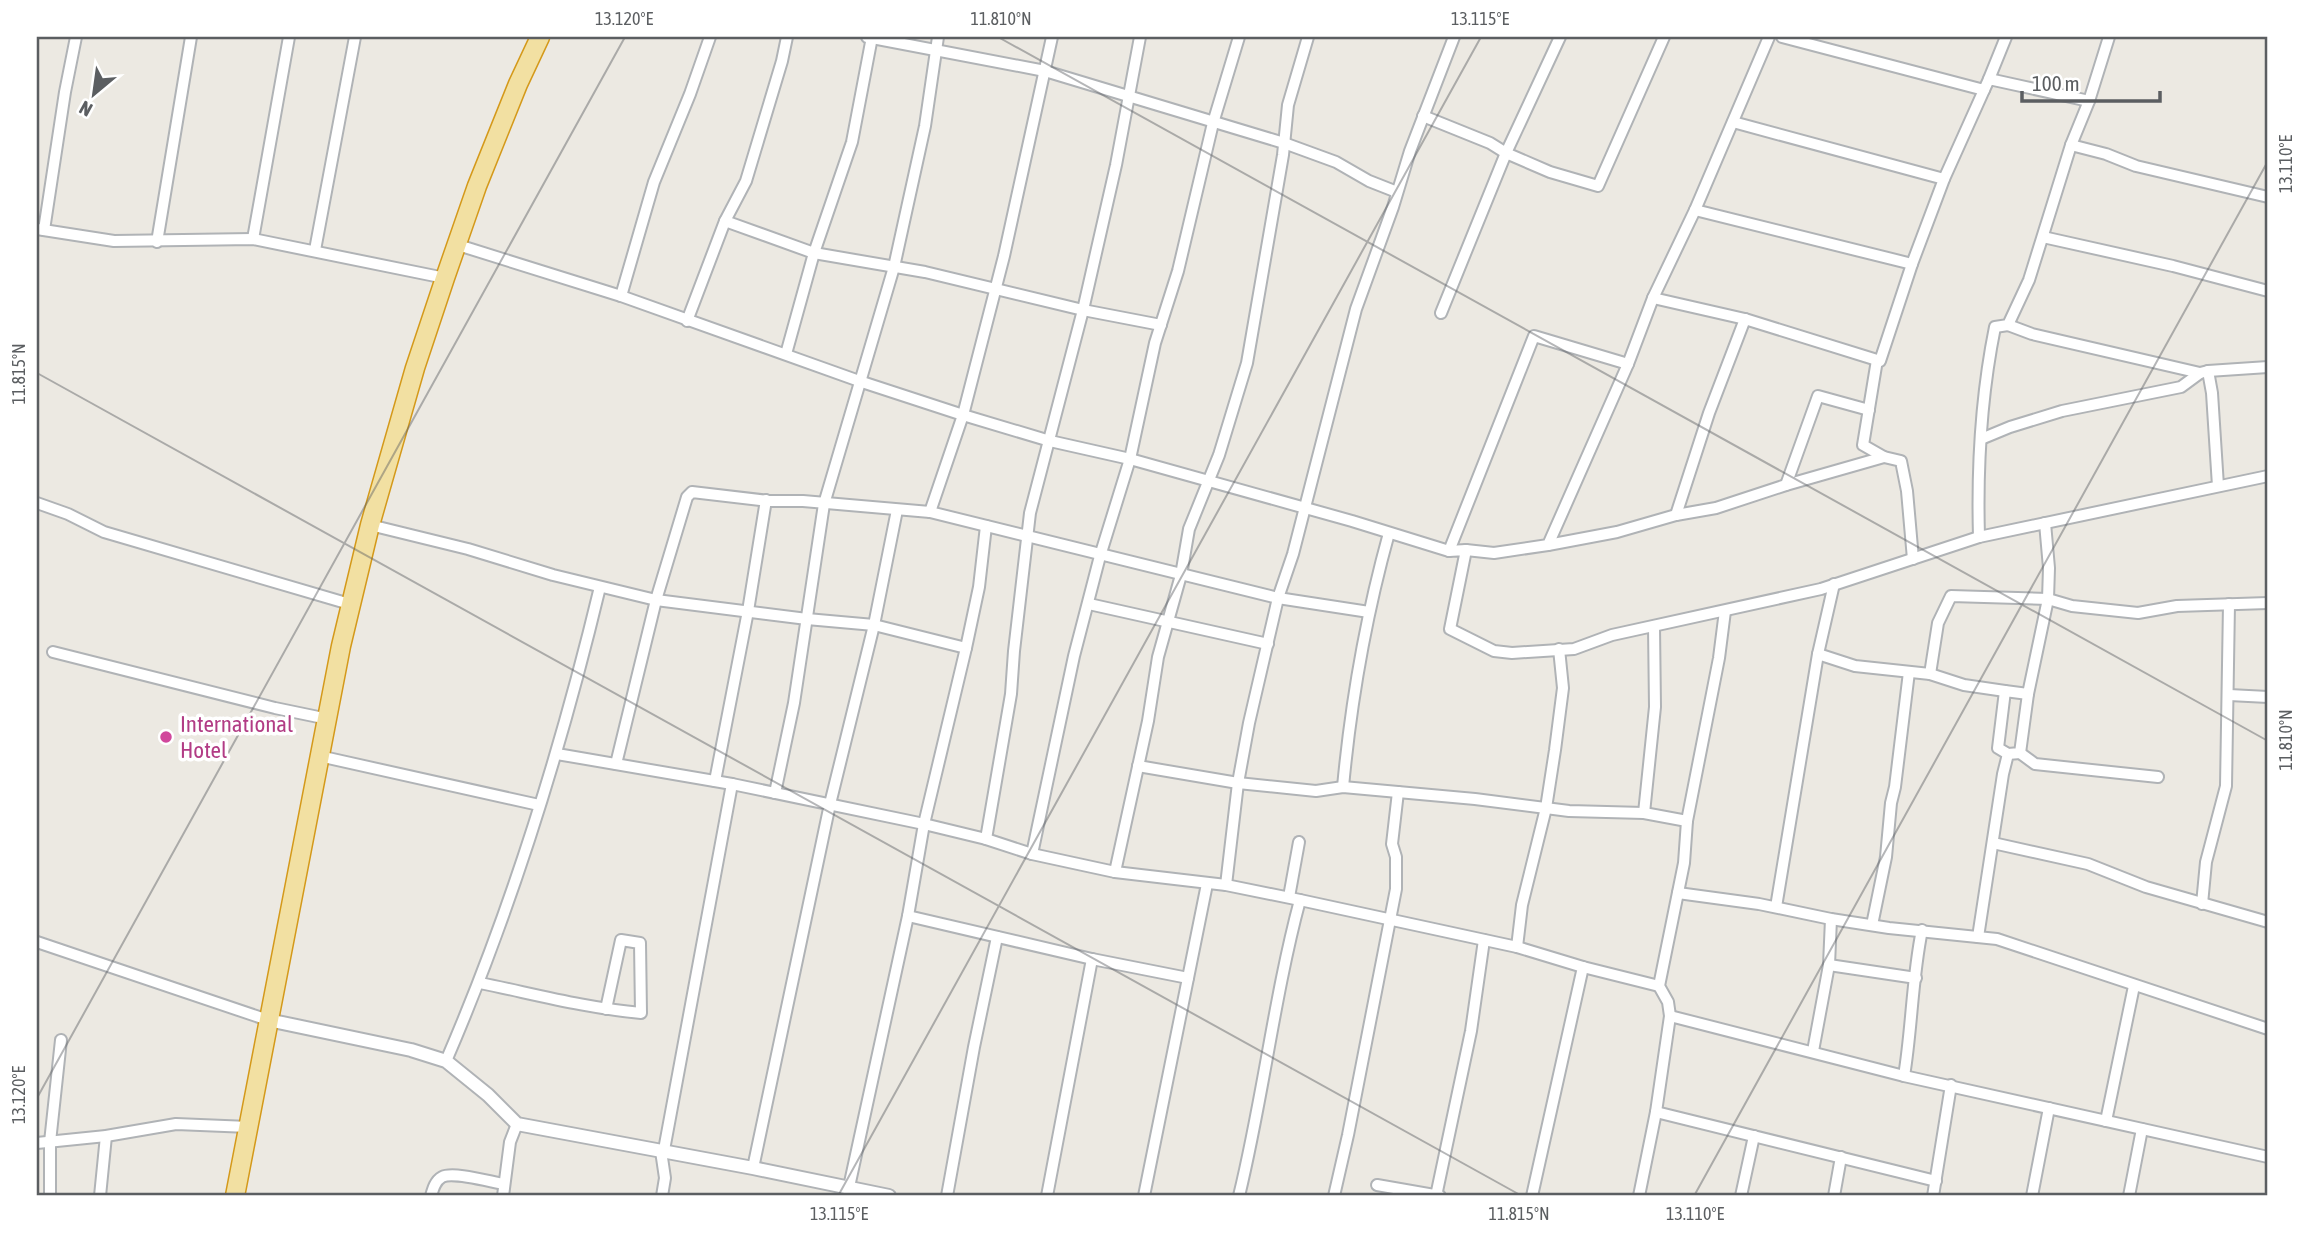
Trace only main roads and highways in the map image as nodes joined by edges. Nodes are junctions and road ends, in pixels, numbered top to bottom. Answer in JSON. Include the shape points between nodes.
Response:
{"nodes":[{"id":1,"x":540,"y":37,"type":"edge"},
{"id":2,"x":236,"y":1196,"type":"edge"}],
"edges":[{"from":1,"to":2,"type":"highway","via":[[477,186],[415,368],[370,525],[319,756]]}]}
